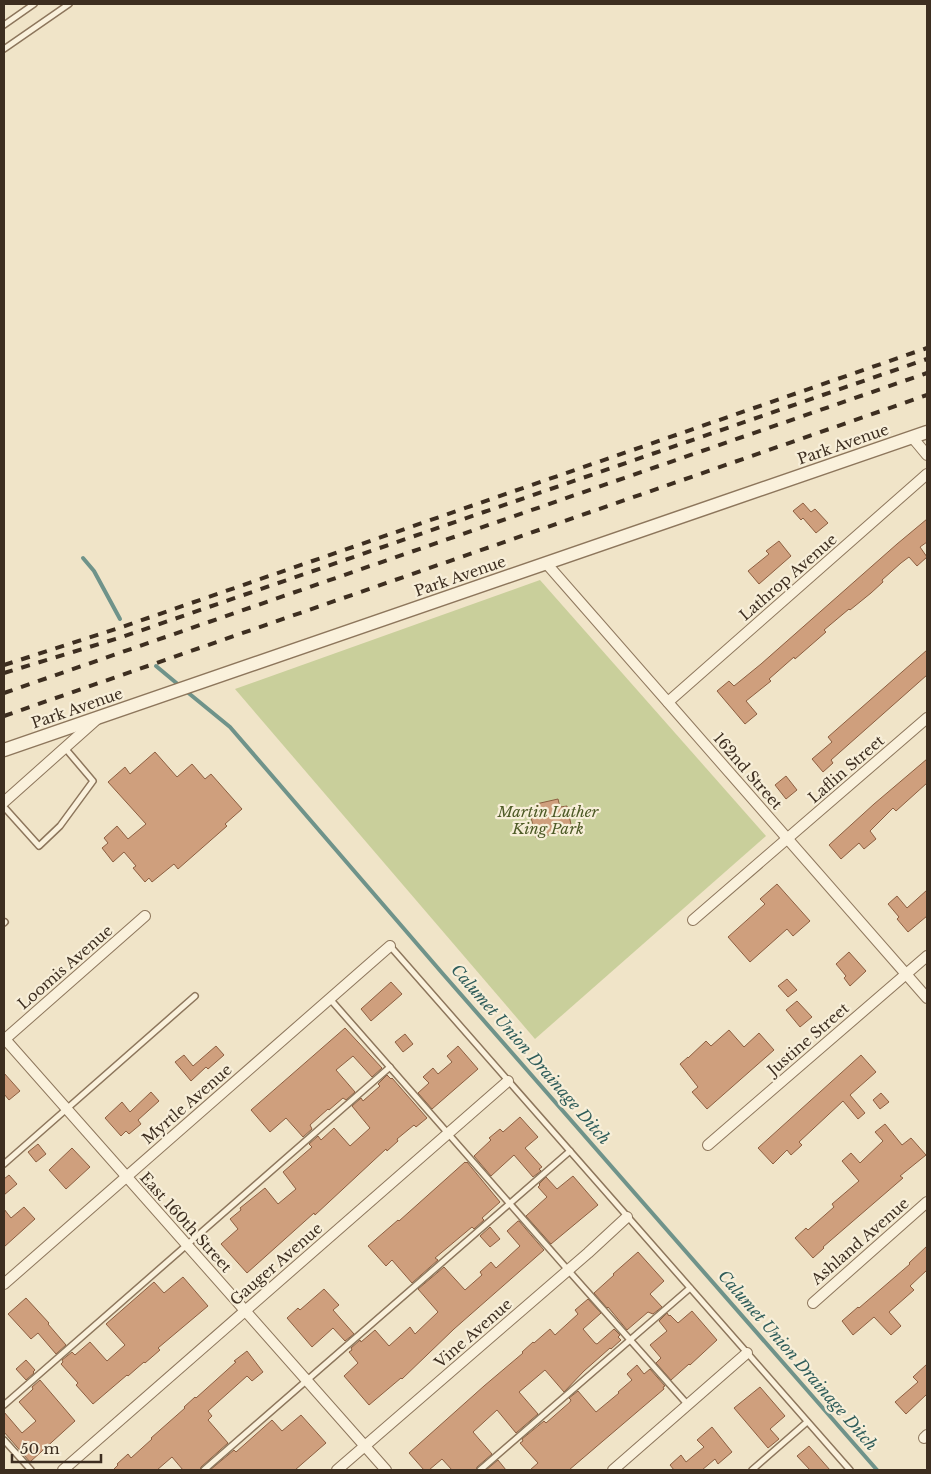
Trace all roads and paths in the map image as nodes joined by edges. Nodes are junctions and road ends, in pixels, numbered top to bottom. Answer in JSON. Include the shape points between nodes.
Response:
{"nodes":[{"id":1,"x":34,"y":4,"type":"edge"},
{"id":2,"x":69,"y":4,"type":"edge"},
{"id":3,"x":4,"y":25,"type":"edge"},
{"id":4,"x":4,"y":49,"type":"edge"},
{"id":5,"x":927,"y":432,"type":"edge"},
{"id":6,"x":912,"y":437,"type":"junction"},
{"id":7,"x":927,"y":455,"type":"edge"},
{"id":8,"x":927,"y":474,"type":"edge"},
{"id":9,"x":546,"y":563,"type":"junction"},
{"id":10,"x":668,"y":702,"type":"junction"},
{"id":11,"x":927,"y":718,"type":"edge"},
{"id":12,"x":97,"y":719,"type":"junction"},
{"id":13,"x":65,"y":748,"type":"junction"},
{"id":14,"x":4,"y":750,"type":"edge"},
{"id":15,"x":4,"y":802,"type":"edge"},
{"id":16,"x":4,"y":807,"type":"edge"},
{"id":17,"x":787,"y":839,"type":"junction"},
{"id":18,"x":145,"y":916,"type":"dead end"},
{"id":19,"x":693,"y":920,"type":"dead end"},
{"id":20,"x":390,"y":946,"type":"joint"},
{"id":21,"x":927,"y":956,"type":"edge"},
{"id":22,"x":906,"y":974,"type":"junction"},
{"id":23,"x":195,"y":996,"type":"dead end"},
{"id":24,"x":927,"y":998,"type":"edge"},
{"id":25,"x":330,"y":999,"type":"junction"},
{"id":26,"x":4,"y":1039,"type":"edge"},
{"id":27,"x":390,"y":1067,"type":"junction"},
{"id":28,"x":508,"y":1081,"type":"junction"},
{"id":29,"x":67,"y":1109,"type":"junction"},
{"id":30,"x":448,"y":1133,"type":"junction"},
{"id":31,"x":708,"y":1145,"type":"dead end"},
{"id":32,"x":570,"y":1151,"type":"junction"},
{"id":33,"x":4,"y":1164,"type":"edge"},
{"id":34,"x":126,"y":1177,"type":"junction"},
{"id":35,"x":927,"y":1202,"type":"edge"},
{"id":36,"x":510,"y":1203,"type":"junction"},
{"id":37,"x":628,"y":1217,"type":"junction"},
{"id":38,"x":187,"y":1245,"type":"junction"},
{"id":39,"x":568,"y":1270,"type":"junction"},
{"id":40,"x":4,"y":1284,"type":"edge"},
{"id":41,"x":690,"y":1288,"type":"junction"},
{"id":42,"x":813,"y":1303,"type":"dead end"},
{"id":43,"x":245,"y":1311,"type":"junction"},
{"id":44,"x":630,"y":1340,"type":"junction"},
{"id":45,"x":747,"y":1353,"type":"junction"},
{"id":46,"x":307,"y":1381,"type":"junction"},
{"id":47,"x":4,"y":1405,"type":"edge"},
{"id":48,"x":688,"y":1405,"type":"junction"},
{"id":49,"x":807,"y":1422,"type":"junction"},
{"id":50,"x":4,"y":1440,"type":"edge"},
{"id":51,"x":365,"y":1446,"type":"junction"},
{"id":52,"x":31,"y":1470,"type":"edge"},
{"id":53,"x":63,"y":1470,"type":"edge"},
{"id":54,"x":204,"y":1470,"type":"edge"},
{"id":55,"x":337,"y":1470,"type":"edge"},
{"id":56,"x":386,"y":1470,"type":"edge"},
{"id":57,"x":480,"y":1470,"type":"edge"},
{"id":58,"x":614,"y":1470,"type":"edge"},
{"id":59,"x":752,"y":1470,"type":"edge"},
{"id":60,"x":850,"y":1470,"type":"edge"}],
"edges":[{"from":1,"to":3,"type":"lane"},
{"from":2,"to":4,"type":"lane"},
{"from":5,"to":6,"type":"street","name":"Park Avenue"},
{"from":6,"to":7,"type":"street"},
{"from":6,"to":9,"type":"street","name":"Park Avenue"},
{"from":8,"to":10,"type":"street","name":"Lathrop Avenue"},
{"from":9,"to":10,"type":"street","name":"162nd Street"},
{"from":9,"to":12,"type":"street","name":"Park Avenue"},
{"from":10,"to":17,"type":"street","name":"162nd Street"},
{"from":11,"to":17,"type":"street","name":"Laflin Street"},
{"from":12,"to":13,"type":"street"},
{"from":12,"to":14,"type":"street","name":"Park Avenue"},
{"from":13,"to":15,"type":"street"},
{"from":13,"to":16,"type":"lane","via":[[93,781],[60,826],[39,846]]},
{"from":17,"to":19,"type":"street","name":"Laflin Street"},
{"from":17,"to":22,"type":"street","name":"162nd Street"},
{"from":18,"to":26,"type":"street","name":"Loomis Avenue"},
{"from":20,"to":25,"type":"street","name":"Myrtle Avenue"},
{"from":20,"to":28,"type":"lane"},
{"from":21,"to":22,"type":"street","name":"Justine Street"},
{"from":22,"to":24,"type":"street","name":"162nd Street"},
{"from":22,"to":31,"type":"street","name":"Justine Street"},
{"from":23,"to":29,"type":"lane"},
{"from":25,"to":27,"type":"lane"},
{"from":25,"to":34,"type":"street","name":"Myrtle Avenue"},
{"from":26,"to":29,"type":"street","name":"East 160th Street"},
{"from":27,"to":30,"type":"lane"},
{"from":27,"to":38,"type":"lane"},
{"from":28,"to":30,"type":"street","name":"Gauger Avenue"},
{"from":28,"to":32,"type":"lane"},
{"from":29,"to":33,"type":"lane"},
{"from":29,"to":34,"type":"street","name":"East 160th Street"},
{"from":30,"to":36,"type":"lane"},
{"from":30,"to":43,"type":"street","name":"Gauger Avenue"},
{"from":32,"to":36,"type":"lane"},
{"from":32,"to":37,"type":"lane"},
{"from":34,"to":38,"type":"street","name":"East 160th Street"},
{"from":34,"to":40,"type":"street","name":"Myrtle Avenue"},
{"from":35,"to":42,"type":"street","name":"Ashland Avenue"},
{"from":36,"to":39,"type":"lane"},
{"from":36,"to":46,"type":"lane"},
{"from":37,"to":39,"type":"street","name":"Vine Avenue"},
{"from":37,"to":41,"type":"lane"},
{"from":38,"to":43,"type":"street","name":"East 160th Street"},
{"from":38,"to":47,"type":"lane"},
{"from":39,"to":44,"type":"lane"},
{"from":39,"to":51,"type":"street","name":"Vine Avenue"},
{"from":41,"to":44,"type":"lane"},
{"from":41,"to":45,"type":"lane"},
{"from":43,"to":46,"type":"street","name":"East 160th Street"},
{"from":43,"to":53,"type":"street","name":"Gauger Avenue"},
{"from":44,"to":48,"type":"lane"},
{"from":44,"to":57,"type":"lane"},
{"from":45,"to":48,"type":"street"},
{"from":45,"to":49,"type":"lane"},
{"from":46,"to":51,"type":"street","name":"East 160th Street"},
{"from":46,"to":54,"type":"lane"},
{"from":48,"to":58,"type":"street"},
{"from":49,"to":59,"type":"lane"},
{"from":49,"to":60,"type":"lane"},
{"from":50,"to":52,"type":"lane"},
{"from":51,"to":55,"type":"street","name":"Vine Avenue"},
{"from":51,"to":56,"type":"street","name":"East 160th Street"}]}
